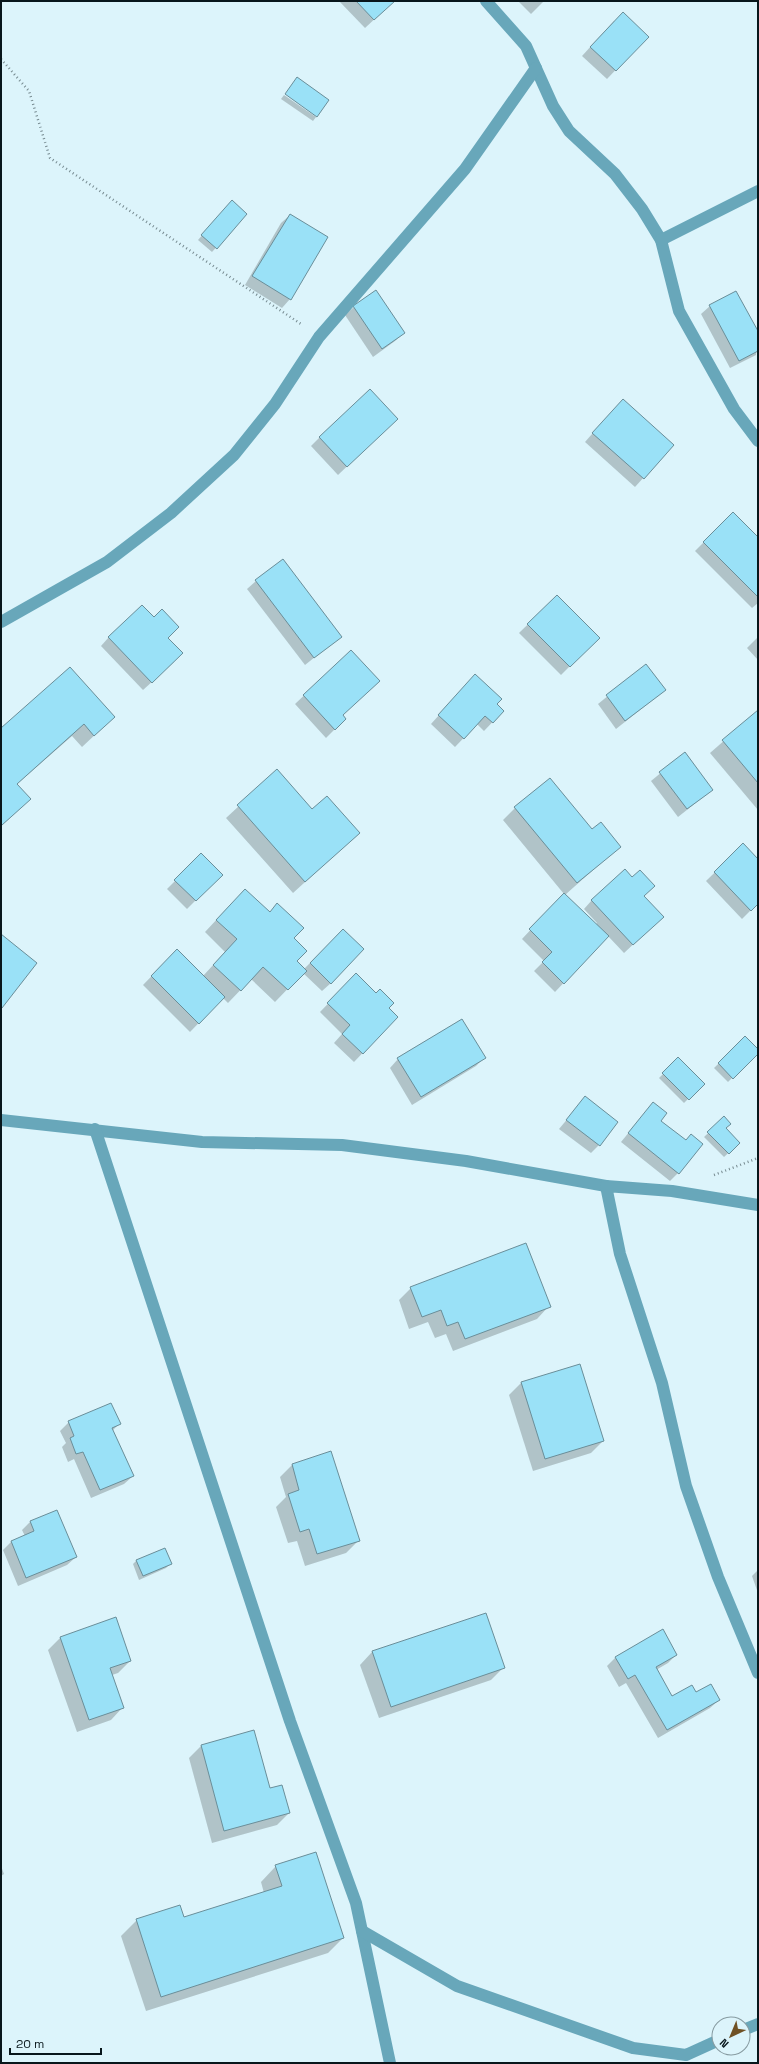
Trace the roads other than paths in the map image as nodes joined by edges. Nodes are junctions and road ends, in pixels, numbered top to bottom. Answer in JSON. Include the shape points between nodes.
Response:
{"nodes":[{"id":1,"x":486,"y":1,"type":"edge"},
{"id":2,"x":536,"y":68,"type":"junction"},
{"id":3,"x":758,"y":191,"type":"edge"},
{"id":4,"x":661,"y":240,"type":"junction"},
{"id":5,"x":758,"y":441,"type":"edge"},
{"id":6,"x":1,"y":622,"type":"edge"},
{"id":7,"x":1,"y":1120,"type":"edge"},
{"id":8,"x":95,"y":1130,"type":"junction"},
{"id":9,"x":606,"y":1186,"type":"junction"},
{"id":10,"x":758,"y":1205,"type":"edge"},
{"id":11,"x":758,"y":1673,"type":"edge"},
{"id":12,"x":362,"y":1931,"type":"junction"},
{"id":13,"x":711,"y":2044,"type":"edge"},
{"id":14,"x":682,"y":2059,"type":"edge"},
{"id":15,"x":390,"y":2063,"type":"edge"}],
"edges":[{"from":1,"to":2,"type":"street","via":[[526,46]]},
{"from":2,"to":4,"type":"street","via":[[553,106],[569,131],[614,174]]},
{"from":2,"to":6,"type":"street","via":[[465,169],[319,337],[275,404],[234,455],[171,513],[107,562]]},
{"from":3,"to":4,"type":"street"},
{"from":4,"to":5,"type":"street","via":[[679,311],[734,408]]},
{"from":7,"to":8,"type":"street"},
{"from":8,"to":9,"type":"street","via":[[202,1142],[342,1144],[466,1161]]},
{"from":8,"to":12,"type":"street","via":[[290,1720],[356,1903]]},
{"from":9,"to":10,"type":"street","via":[[672,1191]]},
{"from":9,"to":11,"type":"street","via":[[620,1254],[662,1383],[686,1486],[718,1577]]},
{"from":12,"to":14,"type":"street","via":[[457,1986],[633,2048]]},
{"from":12,"to":15,"type":"street"},
{"from":13,"to":14,"type":"street"}]}
